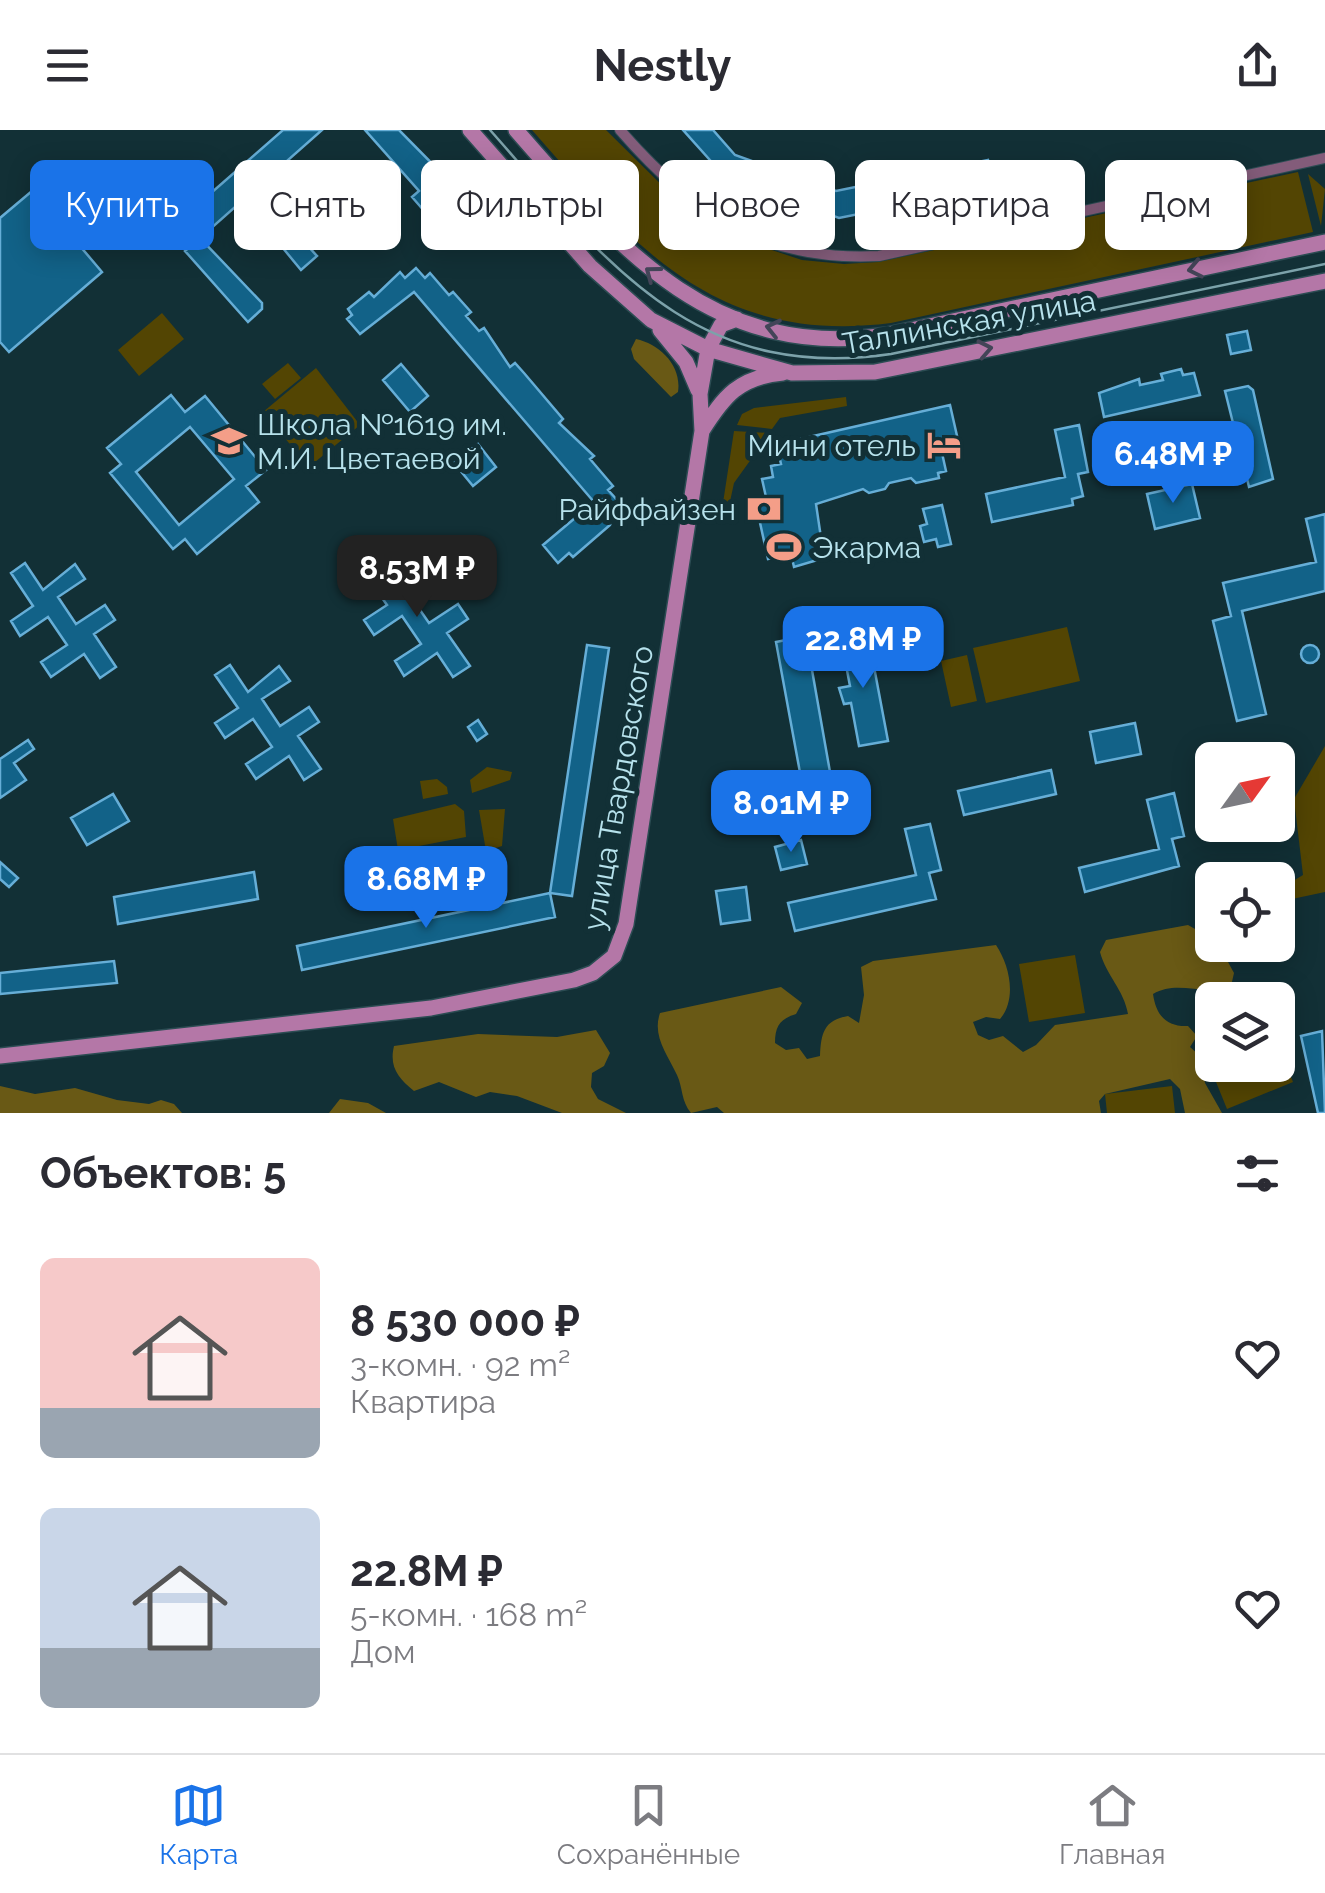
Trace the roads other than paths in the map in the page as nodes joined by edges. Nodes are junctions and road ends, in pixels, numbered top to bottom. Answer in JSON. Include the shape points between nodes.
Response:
{"nodes":[{"id":1,"x":470,"y":130,"type":"edge"},
{"id":2,"x":516,"y":130,"type":"edge"},
{"id":3,"x":620,"y":130,"type":"edge"},
{"id":4,"x":1325,"y":158,"type":"edge"},
{"id":5,"x":1325,"y":242,"type":"edge"},
{"id":6,"x":1325,"y":281,"type":"edge"},
{"id":7,"x":737,"y":319,"type":"junction"},
{"id":8,"x":651,"y":320,"type":"junction"},
{"id":9,"x":708,"y":348,"type":"junction"},
{"id":10,"x":792,"y":372,"type":"junction"},
{"id":11,"x":700,"y":394,"type":"junction"},
{"id":12,"x":702,"y":431,"type":"junction"},
{"id":13,"x":0,"y":1056,"type":"edge"}],
"edges":[{"from":1,"to":8,"type":"main road","name":"Таллинская улица","via":[[590,266]]},
{"from":7,"to":2,"type":"main road","name":"Таллинская улица","one_way":true,"via":[[640,264]]},
{"from":3,"to":4,"type":"street","via":[[666,179],[726,225],[779,248],[847,258]]},
{"from":5,"to":7,"type":"main road","name":"Таллинская улица","one_way":true,"via":[[876,337],[797,334]]},
{"from":10,"to":6,"type":"main road","name":"Таллинская улица","one_way":true,"via":[[874,372]]},
{"from":7,"to":9,"type":"main road","via":[[721,325]]},
{"from":8,"to":9,"type":"main road","name":"Таллинская улица"},
{"from":8,"to":11,"type":"main road","via":[[686,362]]},
{"from":9,"to":10,"type":"main road","name":"Таллинская улица"},
{"from":9,"to":11,"type":"main road","name":"улица Твардовского"},
{"from":10,"to":12,"type":"main road","via":[[740,384]]},
{"from":11,"to":12,"type":"main road","name":"улица Твардовского"},
{"from":12,"to":13,"type":"main road","name":"улица Твардовского","via":[[626,924],[619,948],[604,965],[574,980],[431,1008]]}]}
